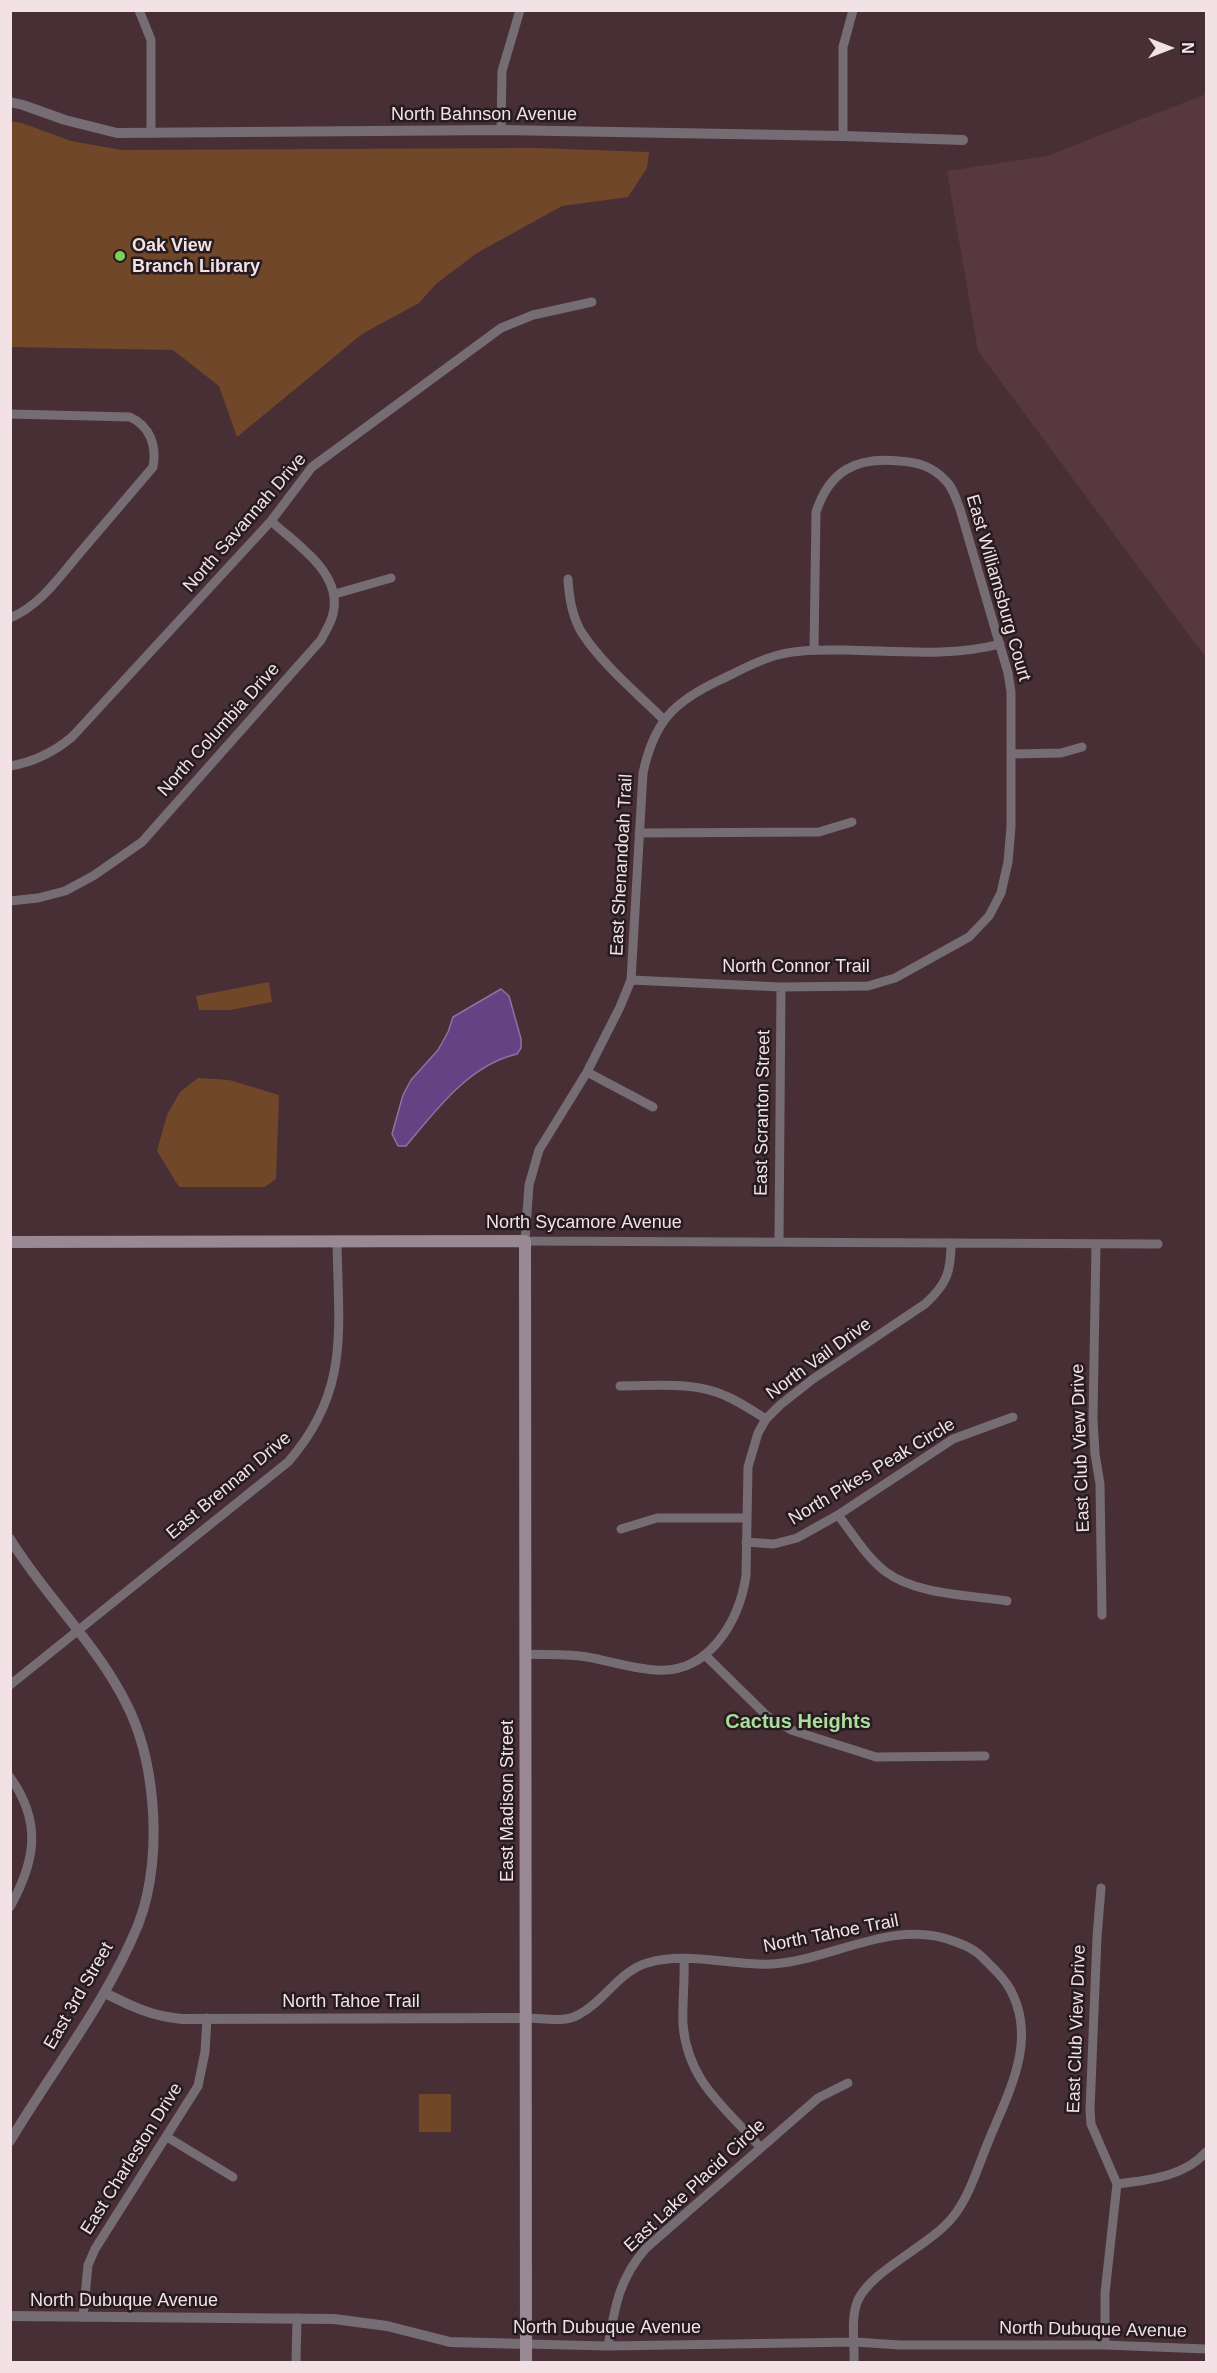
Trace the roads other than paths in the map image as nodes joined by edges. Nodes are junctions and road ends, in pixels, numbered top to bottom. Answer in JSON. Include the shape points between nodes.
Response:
{"nodes":[{"id":1,"x":520,"y":10,"type":"edge"},
{"id":2,"x":853,"y":10,"type":"edge"},
{"id":3,"x":143,"y":12,"type":"edge"},
{"id":4,"x":10,"y":102,"type":"edge"},
{"id":5,"x":501,"y":130,"type":"junction"},
{"id":6,"x":151,"y":133,"type":"junction"},
{"id":7,"x":843,"y":136,"type":"junction"},
{"id":8,"x":963,"y":140,"type":"dead end"},
{"id":9,"x":592,"y":302,"type":"dead end"},
{"id":10,"x":10,"y":414,"type":"edge"},
{"id":11,"x":271,"y":521,"type":"junction"},
{"id":12,"x":391,"y":578,"type":"dead end"},
{"id":13,"x":568,"y":579,"type":"dead end"},
{"id":14,"x":335,"y":594,"type":"junction"},
{"id":15,"x":10,"y":618,"type":"edge"},
{"id":16,"x":1000,"y":644,"type":"junction"},
{"id":17,"x":814,"y":650,"type":"junction"},
{"id":18,"x":663,"y":719,"type":"junction"},
{"id":19,"x":1082,"y":747,"type":"dead end"},
{"id":20,"x":1011,"y":754,"type":"junction"},
{"id":21,"x":10,"y":766,"type":"edge"},
{"id":22,"x":852,"y":822,"type":"dead end"},
{"id":23,"x":639,"y":833,"type":"junction"},
{"id":24,"x":10,"y":901,"type":"edge"},
{"id":25,"x":631,"y":980,"type":"junction"},
{"id":26,"x":781,"y":987,"type":"junction"},
{"id":27,"x":586,"y":1072,"type":"junction"},
{"id":28,"x":653,"y":1107,"type":"dead end"},
{"id":29,"x":337,"y":1240,"type":"junction"},
{"id":30,"x":525,"y":1241,"type":"junction"},
{"id":31,"x":779,"y":1241,"type":"junction"},
{"id":32,"x":10,"y":1242,"type":"edge"},
{"id":33,"x":951,"y":1243,"type":"junction"},
{"id":34,"x":1096,"y":1244,"type":"junction"},
{"id":35,"x":1158,"y":1244,"type":"dead end"},
{"id":36,"x":621,"y":1386,"type":"dead end"},
{"id":37,"x":1013,"y":1417,"type":"dead end"},
{"id":38,"x":766,"y":1419,"type":"junction"},
{"id":39,"x":838,"y":1515,"type":"junction"},
{"id":40,"x":746,"y":1518,"type":"junction"},
{"id":41,"x":621,"y":1529,"type":"dead end"},
{"id":42,"x":10,"y":1539,"type":"edge"},
{"id":43,"x":746,"y":1542,"type":"junction"},
{"id":44,"x":1007,"y":1601,"type":"dead end"},
{"id":45,"x":1102,"y":1615,"type":"dead end"},
{"id":46,"x":78,"y":1632,"type":"junction"},
{"id":47,"x":527,"y":1654,"type":"junction"},
{"id":48,"x":705,"y":1655,"type":"junction"},
{"id":49,"x":10,"y":1685,"type":"edge"},
{"id":50,"x":985,"y":1756,"type":"dead end"},
{"id":51,"x":10,"y":1777,"type":"edge"},
{"id":52,"x":1101,"y":1888,"type":"dead end"},
{"id":53,"x":10,"y":1907,"type":"edge"},
{"id":54,"x":684,"y":1960,"type":"junction"},
{"id":55,"x":105,"y":1993,"type":"junction"},
{"id":56,"x":207,"y":2018,"type":"junction"},
{"id":57,"x":526,"y":2018,"type":"junction"},
{"id":58,"x":848,"y":2083,"type":"dead end"},
{"id":59,"x":12,"y":2134,"type":"edge"},
{"id":60,"x":167,"y":2137,"type":"junction"},
{"id":61,"x":760,"y":2147,"type":"junction"},
{"id":62,"x":1206,"y":2152,"type":"edge"},
{"id":63,"x":233,"y":2177,"type":"dead end"},
{"id":64,"x":1117,"y":2184,"type":"junction"},
{"id":65,"x":10,"y":2316,"type":"edge"},
{"id":66,"x":83,"y":2317,"type":"junction"},
{"id":67,"x":297,"y":2318,"type":"junction"},
{"id":68,"x":855,"y":2342,"type":"junction"},
{"id":69,"x":526,"y":2344,"type":"junction"},
{"id":70,"x":1106,"y":2345,"type":"junction"},
{"id":71,"x":608,"y":2346,"type":"junction"},
{"id":72,"x":1206,"y":2349,"type":"edge"},
{"id":73,"x":296,"y":2362,"type":"edge"},
{"id":74,"x":526,"y":2362,"type":"edge"},
{"id":75,"x":854,"y":2362,"type":"edge"}],
"edges":[{"from":1,"to":5,"type":"street","via":[[502,71]]},
{"from":2,"to":7,"type":"street","via":[[843,46]]},
{"from":3,"to":6,"type":"street","via":[[151,40]]},
{"from":4,"to":6,"type":"street","name":"North Bahnson Avenue","via":[[105,131]]},
{"from":5,"to":6,"type":"street","name":"North Bahnson Avenue"},
{"from":5,"to":7,"type":"street","name":"North Bahnson Avenue"},
{"from":7,"to":8,"type":"street","name":"North Bahnson Avenue"},
{"from":9,"to":11,"type":"street","name":"North Savannah Drive","via":[[533,315],[489,335],[312,467]]},
{"from":10,"to":15,"type":"street","via":[[130,417],[149,434],[155,450],[153,467],[56,581],[24,613]]},
{"from":11,"to":14,"type":"street","via":[[327,575]]},
{"from":11,"to":21,"type":"street","name":"North Savannah Drive","via":[[72,737],[56,751]]},
{"from":12,"to":14,"type":"street"},
{"from":13,"to":18,"type":"street","via":[[569,599],[582,632]]},
{"from":14,"to":24,"type":"street","name":"North Columbia Drive","via":[[333,615],[321,640],[142,842],[64,891]]},
{"from":16,"to":17,"type":"street","name":"East Shenandoah Trail","via":[[974,650]]},
{"from":16,"to":17,"type":"street","name":"East Williamsburg Court","via":[[950,486],[925,465],[876,460],[850,466],[832,481],[816,512]]},
{"from":16,"to":20,"type":"street","name":"East Williamsburg Court","via":[[1011,692]]},
{"from":17,"to":18,"type":"street","name":"East Shenandoah Trail","via":[[778,655],[747,666],[688,697]]},
{"from":18,"to":23,"type":"street","name":"East Shenandoah Trail","via":[[649,746],[643,773]]},
{"from":19,"to":20,"type":"street","via":[[1061,753]]},
{"from":20,"to":26,"type":"street","name":"North Connor Trail","via":[[1011,827],[1001,893],[989,916],[969,938],[884,982],[856,987]]},
{"from":22,"to":23,"type":"street","via":[[819,832]]},
{"from":23,"to":25,"type":"street","name":"East Shenandoah Trail"},
{"from":25,"to":26,"type":"street","name":"North Connor Trail"},
{"from":25,"to":27,"type":"street","name":"East Shenandoah Trail"},
{"from":26,"to":31,"type":"street","name":"East Scranton Street"},
{"from":27,"to":28,"type":"street"},
{"from":27,"to":30,"type":"street","name":"East Shenandoah Trail","via":[[539,1150],[529,1185]]},
{"from":29,"to":30,"type":"main road","name":"North Sycamore Avenue"},
{"from":29,"to":32,"type":"main road","name":"North Sycamore Avenue"},
{"from":29,"to":46,"type":"street","name":"East Brennan Drive","via":[[339,1355],[321,1416],[306,1442],[288,1462]]},
{"from":30,"to":31,"type":"street","name":"North Sycamore Avenue"},
{"from":30,"to":47,"type":"main road","name":"East Madison Street"},
{"from":31,"to":33,"type":"street","name":"North Sycamore Avenue"},
{"from":33,"to":34,"type":"street","name":"North Sycamore Avenue"},
{"from":33,"to":38,"type":"street","name":"North Vail Drive","via":[[947,1277],[926,1304],[793,1394]]},
{"from":34,"to":35,"type":"street","name":"North Sycamore Avenue"},
{"from":34,"to":45,"type":"street","name":"East Club View Drive","via":[[1093,1418],[1100,1484]]},
{"from":36,"to":38,"type":"street","via":[[710,1390]]},
{"from":37,"to":39,"type":"street","name":"North Pikes Peak Circle","via":[[953,1439]]},
{"from":38,"to":40,"type":"street","name":"North Vail Drive","via":[[748,1467]]},
{"from":39,"to":43,"type":"street","name":"North Pikes Peak Circle","via":[[797,1538],[774,1544]]},
{"from":39,"to":44,"type":"street","via":[[873,1560],[903,1582],[922,1589]]},
{"from":40,"to":41,"type":"street","via":[[657,1518]]},
{"from":40,"to":43,"type":"street","name":"North Vail Drive"},
{"from":42,"to":46,"type":"street","name":"East 3rd Street"},
{"from":43,"to":48,"type":"street","name":"North Vail Drive","via":[[746,1576],[739,1606],[725,1635]]},
{"from":46,"to":49,"type":"street","name":"East Brennan Drive"},
{"from":46,"to":55,"type":"street","name":"East 3rd Street","via":[[127,1704],[149,1774],[153,1810],[149,1880],[138,1923]]},
{"from":47,"to":48,"type":"street","name":"North Vail Drive","via":[[585,1656],[656,1670],[671,1670]]},
{"from":47,"to":57,"type":"main road","name":"East Madison Street"},
{"from":48,"to":50,"type":"street","via":[[766,1715],[791,1730],[876,1757]]},
{"from":51,"to":53,"type":"street","via":[[30,1813],[32,1832],[28,1872]]},
{"from":52,"to":64,"type":"street","name":"East Club View Drive","via":[[1089,2110],[1091,2124]]},
{"from":54,"to":57,"type":"street","name":"North Tahoe Trail","via":[[660,1960],[632,1970],[578,2016]]},
{"from":54,"to":61,"type":"street","via":[[683,2024],[692,2064],[706,2089]]},
{"from":54,"to":68,"type":"street","name":"North Tahoe Trail","via":[[776,1964],[874,1939],[934,1936],[974,1950],[999,1973],[1016,2001],[1021,2057],[963,2203],[939,2232],[865,2289],[855,2312]]},
{"from":55,"to":56,"type":"street","name":"North Tahoe Trail","via":[[138,2011],[159,2017]]},
{"from":55,"to":59,"type":"street","name":"East 3rd Street"},
{"from":56,"to":57,"type":"street","name":"North Tahoe Trail"},
{"from":56,"to":60,"type":"street","name":"East Charleston Drive","via":[[198,2086]]},
{"from":57,"to":69,"type":"main road","name":"East Madison Street"},
{"from":58,"to":61,"type":"street","name":"East Lake Placid Circle","via":[[818,2098]]},
{"from":60,"to":63,"type":"street"},
{"from":60,"to":66,"type":"street","name":"East Charleston Drive","via":[[95,2249],[88,2265]]},
{"from":61,"to":71,"type":"street","name":"East Lake Placid Circle","via":[[637,2259],[619,2291]]},
{"from":62,"to":64,"type":"street","via":[[1167,2176]]},
{"from":64,"to":70,"type":"street","name":"East Club View Drive","via":[[1105,2293]]},
{"from":65,"to":66,"type":"street","name":"North Dubuque Avenue"},
{"from":66,"to":67,"type":"street","name":"North Dubuque Avenue"},
{"from":67,"to":69,"type":"street","name":"North Dubuque Avenue","via":[[363,2321],[450,2342]]},
{"from":67,"to":73,"type":"street"},
{"from":68,"to":70,"type":"street","name":"North Dubuque Avenue"},
{"from":68,"to":71,"type":"street","name":"North Dubuque Avenue"},
{"from":68,"to":75,"type":"street","name":"North Tahoe Trail"},
{"from":69,"to":71,"type":"street","name":"North Dubuque Avenue"},
{"from":69,"to":74,"type":"main road","name":"East Madison Street"},
{"from":70,"to":72,"type":"street","name":"North Dubuque Avenue"}]}
